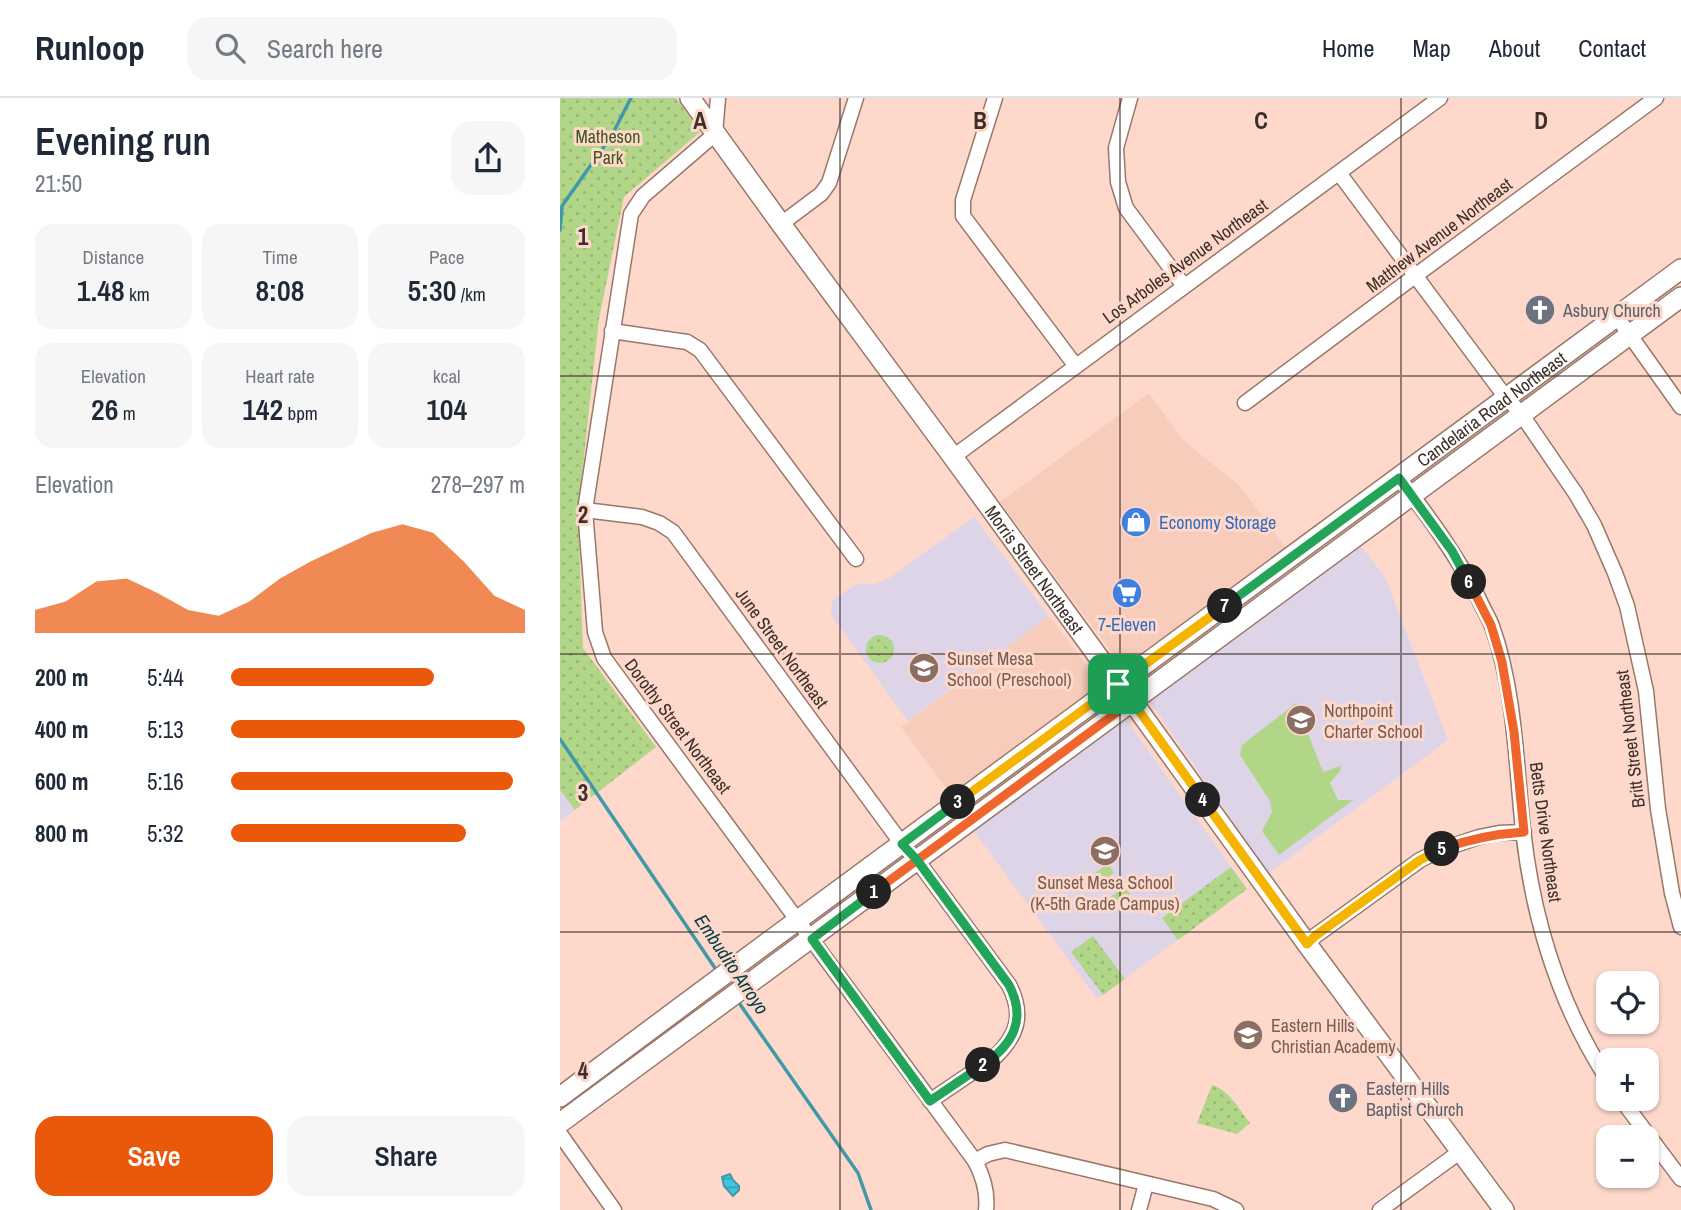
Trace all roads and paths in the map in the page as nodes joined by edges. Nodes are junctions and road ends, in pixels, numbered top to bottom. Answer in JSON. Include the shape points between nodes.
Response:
{"nodes":[{"id":1,"x":691,"y":98,"type":"edge"},
{"id":2,"x":718,"y":98,"type":"edge"},
{"id":3,"x":856,"y":98,"type":"edge"},
{"id":4,"x":995,"y":98,"type":"edge"},
{"id":5,"x":1130,"y":98,"type":"edge"},
{"id":6,"x":1440,"y":98,"type":"edge"},
{"id":7,"x":1656,"y":98,"type":"edge"},
{"id":8,"x":715,"y":134,"type":"junction"},
{"id":9,"x":1339,"y":173,"type":"junction"},
{"id":10,"x":781,"y":224,"type":"junction"},
{"id":11,"x":1681,"y":269,"type":"edge"},
{"id":12,"x":1415,"y":276,"type":"junction"},
{"id":13,"x":1184,"y":286,"type":"junction"},
{"id":14,"x":1681,"y":297,"type":"edge"},
{"id":15,"x":1617,"y":317,"type":"junction"},
{"id":16,"x":612,"y":331,"type":"junction"},
{"id":17,"x":1630,"y":334,"type":"junction"},
{"id":18,"x":1075,"y":365,"type":"junction"},
{"id":19,"x":1506,"y":399,"type":"junction"},
{"id":20,"x":1245,"y":404,"type":"dead end"},
{"id":21,"x":1681,"y":407,"type":"edge"},
{"id":22,"x":1522,"y":415,"type":"junction"},
{"id":23,"x":953,"y":457,"type":"junction"},
{"id":24,"x":1399,"y":478,"type":"junction"},
{"id":25,"x":1412,"y":496,"type":"junction"},
{"id":26,"x":585,"y":510,"type":"junction"},
{"id":27,"x":856,"y":559,"type":"dead end"},
{"id":28,"x":1118,"y":684,"type":"junction"},
{"id":29,"x":1132,"y":701,"type":"junction"},
{"id":30,"x":1524,"y":832,"type":"junction"},
{"id":31,"x":902,"y":844,"type":"junction"},
{"id":32,"x":917,"y":860,"type":"junction"},
{"id":33,"x":798,"y":920,"type":"junction"},
{"id":34,"x":1681,"y":927,"type":"edge"},
{"id":35,"x":812,"y":939,"type":"junction"},
{"id":36,"x":1307,"y":944,"type":"junction"},
{"id":37,"x":1596,"y":1061,"type":"edge"},
{"id":38,"x":560,"y":1097,"type":"edge"},
{"id":39,"x":930,"y":1101,"type":"junction"},
{"id":40,"x":1630,"y":1111,"type":"edge"},
{"id":41,"x":560,"y":1123,"type":"edge"},
{"id":42,"x":560,"y":1134,"type":"edge"},
{"id":43,"x":1461,"y":1152,"type":"junction"},
{"id":44,"x":975,"y":1161,"type":"junction"},
{"id":45,"x":1681,"y":1179,"type":"edge"},
{"id":46,"x":1146,"y":1184,"type":"junction"},
{"id":47,"x":614,"y":1210,"type":"edge"},
{"id":48,"x":986,"y":1210,"type":"edge"},
{"id":49,"x":1139,"y":1210,"type":"edge"},
{"id":50,"x":1236,"y":1210,"type":"edge"},
{"id":51,"x":1380,"y":1210,"type":"edge"},
{"id":52,"x":1504,"y":1210,"type":"edge"}],
"edges":[{"from":1,"to":8,"type":"main road","name":"Morris Street Northeast"},
{"from":2,"to":8,"type":"street"},
{"from":3,"to":10,"type":"street","via":[[829,184]]},
{"from":4,"to":18,"type":"street","via":[[963,200],[963,216]]},
{"from":5,"to":13,"type":"street","via":[[1116,148],[1118,182],[1126,208]]},
{"from":6,"to":9,"type":"street","name":"Los Arboles Avenue Northeast"},
{"from":7,"to":12,"type":"street","name":"Matthew Avenue Northeast"},
{"from":8,"to":10,"type":"main road","name":"Morris Street Northeast"},
{"from":8,"to":16,"type":"street","via":[[643,196],[631,214]]},
{"from":9,"to":12,"type":"street","name":"Britt Street Northeast"},
{"from":9,"to":13,"type":"street","name":"Los Arboles Avenue Northeast"},
{"from":10,"to":23,"type":"main road","name":"Morris Street Northeast"},
{"from":11,"to":15,"type":"main road","name":"Candelaria Road Northeast"},
{"from":12,"to":19,"type":"street","name":"Britt Street Northeast"},
{"from":12,"to":20,"type":"street","name":"Matthew Avenue Northeast"},
{"from":13,"to":18,"type":"street","name":"Los Arboles Avenue Northeast"},
{"from":14,"to":17,"type":"main road","name":"Candelaria Road Northeast"},
{"from":15,"to":17,"type":"street"},
{"from":15,"to":19,"type":"main road","name":"Candelaria Road Northeast"},
{"from":16,"to":26,"type":"street"},
{"from":16,"to":27,"type":"street","via":[[687,342],[699,350]]},
{"from":17,"to":21,"type":"street"},
{"from":17,"to":22,"type":"main road","name":"Candelaria Road Northeast"},
{"from":18,"to":23,"type":"street","name":"Los Arboles Avenue Northeast"},
{"from":19,"to":22,"type":"street","name":"Britt Street Northeast"},
{"from":19,"to":24,"type":"main road","name":"Candelaria Road Northeast"},
{"from":22,"to":25,"type":"main road","name":"Candelaria Road Northeast"},
{"from":22,"to":34,"type":"street","name":"Britt Street Northeast","via":[[1594,525],[1627,606],[1646,691],[1658,809]]},
{"from":23,"to":28,"type":"main road","name":"Morris Street Northeast"},
{"from":24,"to":25,"type":"street","name":"Betts Drive Northeast"},
{"from":24,"to":28,"type":"main road","name":"Candelaria Road Northeast"},
{"from":25,"to":29,"type":"main road","name":"Candelaria Road Northeast"},
{"from":25,"to":30,"type":"street","name":"Betts Drive Northeast","via":[[1452,551],[1491,625],[1514,732]]},
{"from":26,"to":31,"type":"street","name":"June Street Northeast","via":[[642,517],[673,532]]},
{"from":26,"to":33,"type":"street","name":"Dorothy Street Northeast","via":[[594,632],[604,658]]},
{"from":28,"to":29,"type":"main road","name":"Morris Street Northeast"},
{"from":28,"to":31,"type":"main road","name":"Candelaria Road Northeast"},
{"from":29,"to":32,"type":"main road","name":"Candelaria Road Northeast"},
{"from":29,"to":36,"type":"main road","name":"Morris Street Northeast"},
{"from":30,"to":36,"type":"street","via":[[1471,839],[1420,860]]},
{"from":30,"to":37,"type":"street","name":"Betts Drive Northeast","via":[[1549,958]]},
{"from":31,"to":32,"type":"street","name":"June Street Northeast"},
{"from":31,"to":33,"type":"main road","name":"Candelaria Road Northeast"},
{"from":32,"to":35,"type":"main road","name":"Candelaria Road Northeast"},
{"from":32,"to":39,"type":"street","name":"June Street Northeast","via":[[1009,985],[1017,1008],[1013,1036],[1004,1048]]},
{"from":33,"to":35,"type":"street","name":"Dorothy Street Northeast"},
{"from":33,"to":38,"type":"main road","name":"Candelaria Road Northeast"},
{"from":35,"to":39,"type":"street","name":"Dorothy Street Northeast"},
{"from":35,"to":41,"type":"main road","name":"Candelaria Road Northeast"},
{"from":36,"to":43,"type":"main road","name":"Morris Street Northeast"},
{"from":39,"to":44,"type":"street","name":"Dorothy Street Northeast"},
{"from":40,"to":45,"type":"street"},
{"from":42,"to":47,"type":"street"},
{"from":43,"to":51,"type":"street"},
{"from":43,"to":52,"type":"main road","name":"Morris Street Northeast"},
{"from":44,"to":46,"type":"street","via":[[1005,1150]]},
{"from":44,"to":48,"type":"street","name":"Dorothy Street Northeast","via":[[984,1183]]},
{"from":46,"to":49,"type":"street"},
{"from":46,"to":50,"type":"street","via":[[1213,1199]]}]}
